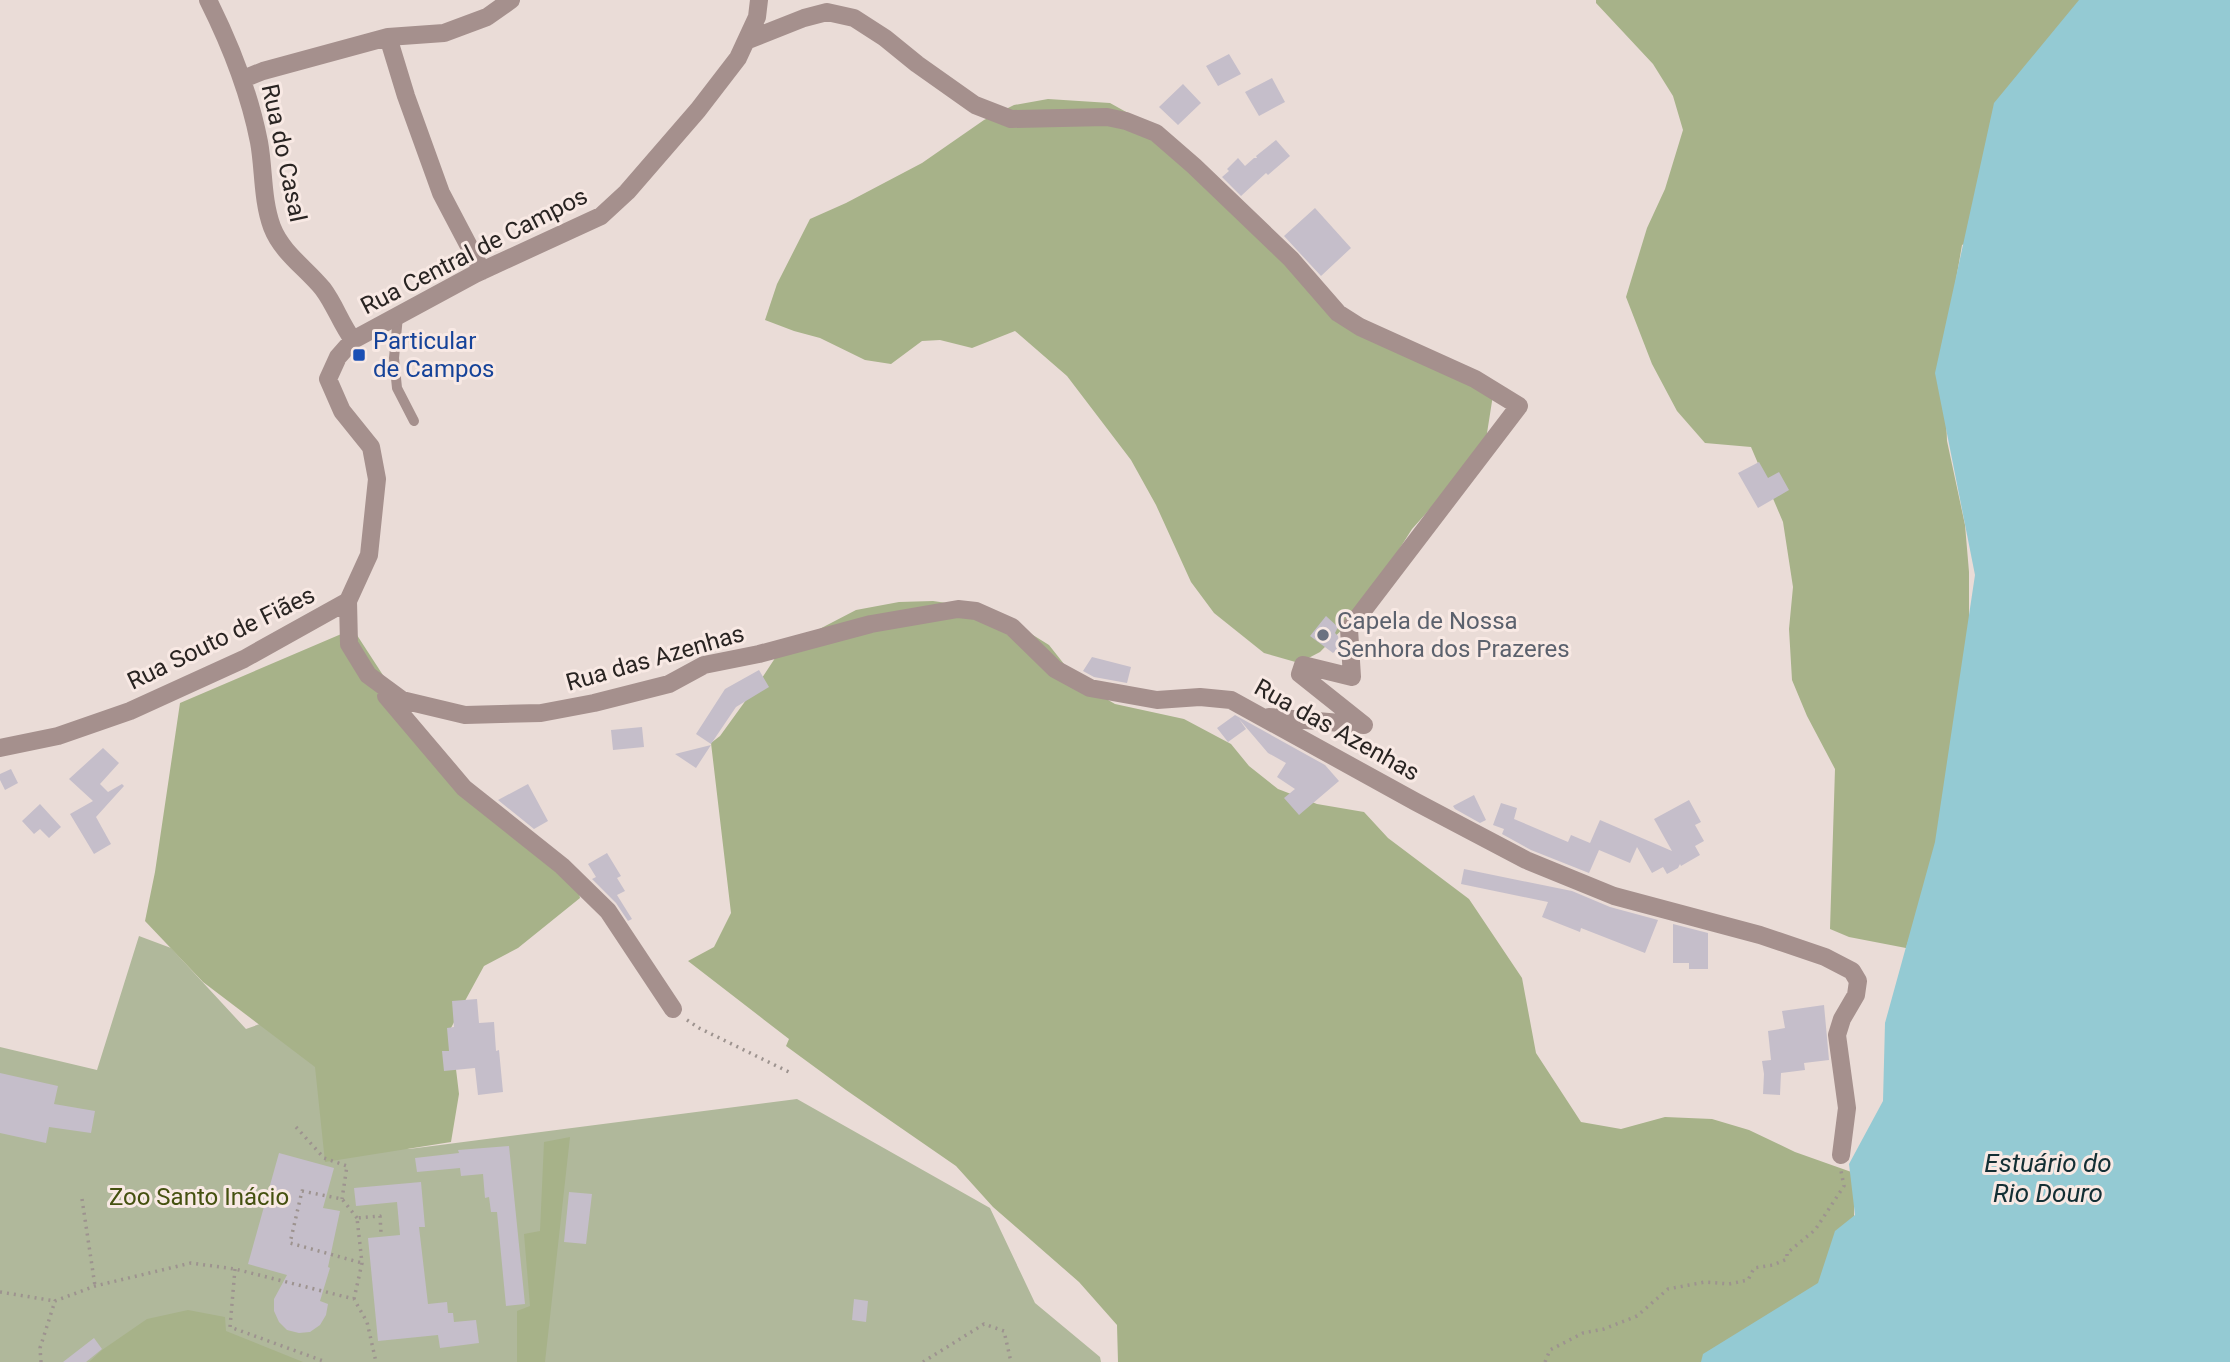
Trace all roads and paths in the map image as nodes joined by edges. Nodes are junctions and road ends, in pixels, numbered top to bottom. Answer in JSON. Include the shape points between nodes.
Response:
{"nodes":[{"id":1,"x":208,"y":0,"type":"edge"},
{"id":2,"x":511,"y":0,"type":"edge"},
{"id":3,"x":759,"y":0,"type":"edge"},
{"id":4,"x":388,"y":37,"type":"junction"},
{"id":5,"x":746,"y":41,"type":"junction"},
{"id":6,"x":243,"y":79,"type":"junction"},
{"id":7,"x":482,"y":271,"type":"junction"},
{"id":8,"x":398,"y":316,"type":"junction"},
{"id":9,"x":353,"y":340,"type":"junction"},
{"id":10,"x":414,"y":421,"type":"dead end"},
{"id":11,"x":348,"y":601,"type":"junction"},
{"id":12,"x":368,"y":675,"type":"junction"},
{"id":13,"x":1264,"y":716,"type":"junction"},
{"id":14,"x":0,"y":748,"type":"edge"},
{"id":15,"x":673,"y":1009,"type":"joint"},
{"id":16,"x":791,"y":1073,"type":"dead end"},
{"id":17,"x":296,"y":1127,"type":"dead end"},
{"id":18,"x":1841,"y":1155,"type":"joint"},
{"id":19,"x":82,"y":1199,"type":"dead end"},
{"id":20,"x":342,"y":1199,"type":"junction"},
{"id":21,"x":357,"y":1218,"type":"junction"},
{"id":22,"x":382,"y":1233,"type":"dead end"},
{"id":23,"x":362,"y":1264,"type":"junction"},
{"id":24,"x":235,"y":1269,"type":"junction"},
{"id":25,"x":95,"y":1286,"type":"junction"},
{"id":26,"x":0,"y":1292,"type":"edge"},
{"id":27,"x":354,"y":1299,"type":"junction"},
{"id":28,"x":55,"y":1301,"type":"junction"},
{"id":29,"x":41,"y":1362,"type":"edge"},
{"id":30,"x":327,"y":1362,"type":"edge"},
{"id":31,"x":376,"y":1362,"type":"edge"},
{"id":32,"x":923,"y":1362,"type":"edge"},
{"id":33,"x":1011,"y":1362,"type":"edge"},
{"id":34,"x":1545,"y":1362,"type":"edge"}],
"edges":[{"from":1,"to":6,"type":"street","name":"Rua do Casal"},
{"from":2,"to":4,"type":"street","via":[[487,17],[444,33]]},
{"from":3,"to":5,"type":"street","name":"Rua Central de Campos"},
{"from":4,"to":6,"type":"street"},
{"from":4,"to":7,"type":"street","via":[[441,193]]},
{"from":5,"to":7,"type":"street","name":"Rua Central de Campos","via":[[698,110],[601,216]]},
{"from":5,"to":13,"type":"street","via":[[827,12],[854,18],[975,105],[1011,119],[1107,117],[1156,134],[1291,259],[1338,313],[1475,379],[1519,406],[1349,629],[1352,677],[1303,665],[1300,674],[1364,725]]},
{"from":6,"to":9,"type":"street","name":"Rua do Casal","via":[[272,227],[281,244],[323,290]]},
{"from":7,"to":8,"type":"street","name":"Rua Central de Campos"},
{"from":8,"to":9,"type":"street","name":"Rua Central de Campos"},
{"from":8,"to":10,"type":"lane","via":[[397,388]]},
{"from":9,"to":11,"type":"street","name":"Rua Souto de Fiães","via":[[328,379],[342,411],[371,447],[377,479],[369,555]]},
{"from":11,"to":12,"type":"street","name":"Rua das Azenhas","via":[[349,644]]},
{"from":11,"to":14,"type":"street","name":"Rua Souto de Fiães","via":[[244,659],[130,710],[58,736]]},
{"from":12,"to":13,"type":"street","name":"Rua das Azenhas","via":[[402,700],[465,715],[541,713],[669,684],[704,665],[871,624],[958,609],[976,611],[1012,627],[1055,669],[1090,688],[1157,700],[1231,700]]},
{"from":12,"to":15,"type":"street","via":[[464,788],[562,866],[608,911]]},
{"from":13,"to":18,"type":"street","name":"Rua das Azenhas","via":[[1526,860],[1614,896],[1760,935],[1852,971],[1858,981],[1856,995],[1837,1035],[1847,1108]]},
{"from":15,"to":16,"type":"path","via":[[699,1028]]},
{"from":17,"to":20,"type":"path","via":[[324,1158],[347,1166]]},
{"from":18,"to":34,"type":"path","via":[[1844,1186],[1815,1230],[1787,1253],[1787,1259],[1754,1268],[1748,1280],[1668,1289],[1637,1315],[1550,1350]]},
{"from":19,"to":25,"type":"path"},
{"from":20,"to":21,"type":"path"},
{"from":20,"to":23,"type":"path","via":[[302,1191],[290,1243]]},
{"from":21,"to":22,"type":"path","via":[[380,1216]]},
{"from":21,"to":23,"type":"path"},
{"from":23,"to":27,"type":"path"},
{"from":24,"to":25,"type":"path","via":[[191,1263]]},
{"from":24,"to":27,"type":"path"},
{"from":24,"to":30,"type":"path","via":[[230,1327]]},
{"from":25,"to":28,"type":"path"},
{"from":26,"to":28,"type":"path"},
{"from":27,"to":31,"type":"path","via":[[367,1322]]},
{"from":28,"to":29,"type":"path","via":[[40,1348]]},
{"from":32,"to":33,"type":"path","via":[[984,1324],[1004,1331]]}]}
